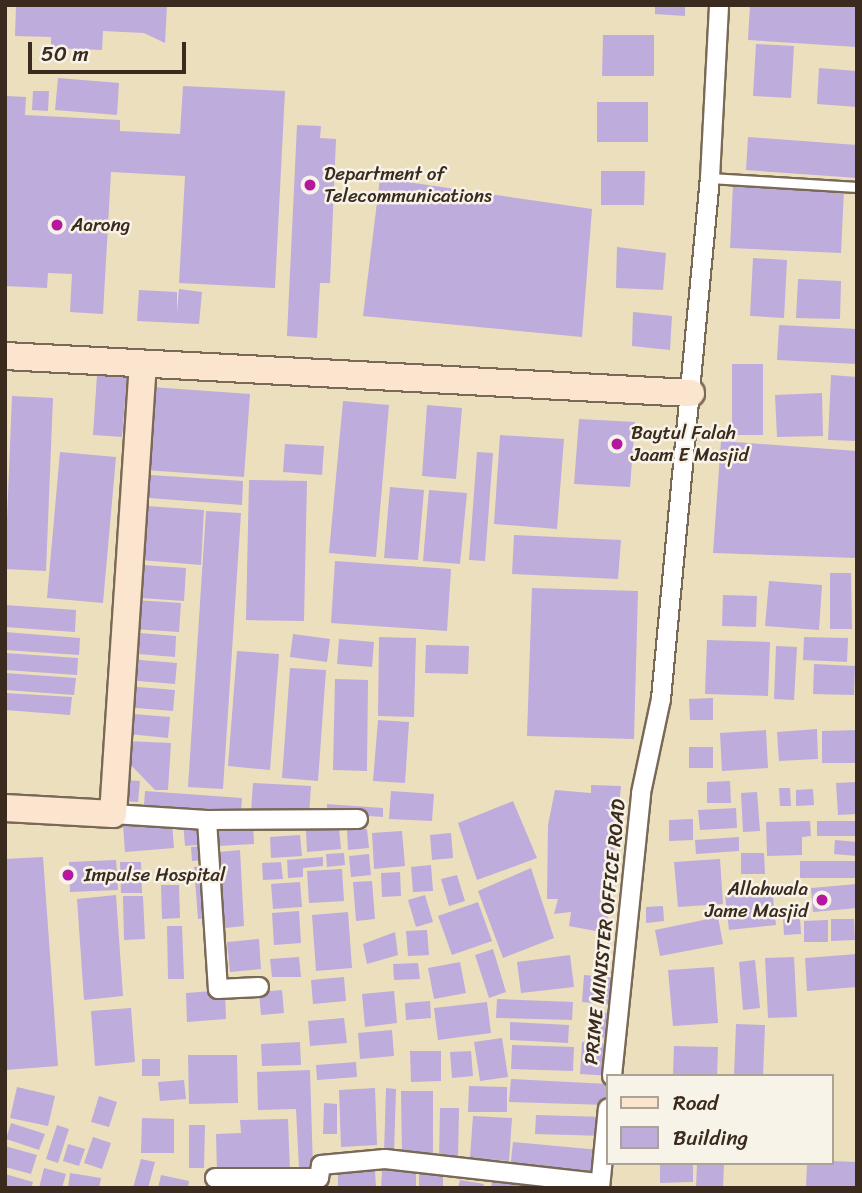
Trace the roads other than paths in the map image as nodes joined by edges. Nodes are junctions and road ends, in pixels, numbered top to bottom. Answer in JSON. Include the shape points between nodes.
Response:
{"nodes":[{"id":1,"x":719,"y":5,"type":"edge"},
{"id":2,"x":710,"y":178,"type":"junction"},
{"id":3,"x":857,"y":187,"type":"edge"},
{"id":4,"x":5,"y":356,"type":"edge"},
{"id":5,"x":144,"y":365,"type":"junction"},
{"id":6,"x":691,"y":393,"type":"junction"},
{"id":7,"x":5,"y":808,"type":"edge"},
{"id":8,"x":113,"y":814,"type":"junction"},
{"id":9,"x":358,"y":819,"type":"dead end"},
{"id":10,"x":207,"y":820,"type":"junction"},
{"id":11,"x":259,"y":987,"type":"dead end"},
{"id":12,"x":612,"y":1074,"type":"edge"},
{"id":13,"x":606,"y":1127,"type":"edge"},
{"id":14,"x":215,"y":1178,"type":"dead end"},
{"id":15,"x":600,"y":1185,"type":"edge"}],
"edges":[{"from":1,"to":2,"type":"street","name":"PRIME MINISTER OFFICE ROAD"},
{"from":2,"to":3,"type":"lane"},
{"from":2,"to":6,"type":"street","name":"PRIME MINISTER OFFICE ROAD"},
{"from":4,"to":5,"type":"street"},
{"from":5,"to":6,"type":"street"},
{"from":5,"to":8,"type":"street"},
{"from":6,"to":12,"type":"street","name":"PRIME MINISTER OFFICE ROAD","via":[[661,699],[641,793]]},
{"from":7,"to":8,"type":"street"},
{"from":8,"to":10,"type":"street"},
{"from":9,"to":10,"type":"street"},
{"from":10,"to":11,"type":"street","via":[[218,989]]},
{"from":13,"to":15,"type":"street"},
{"from":14,"to":15,"type":"street","via":[[318,1178],[321,1166],[385,1159]]}]}
